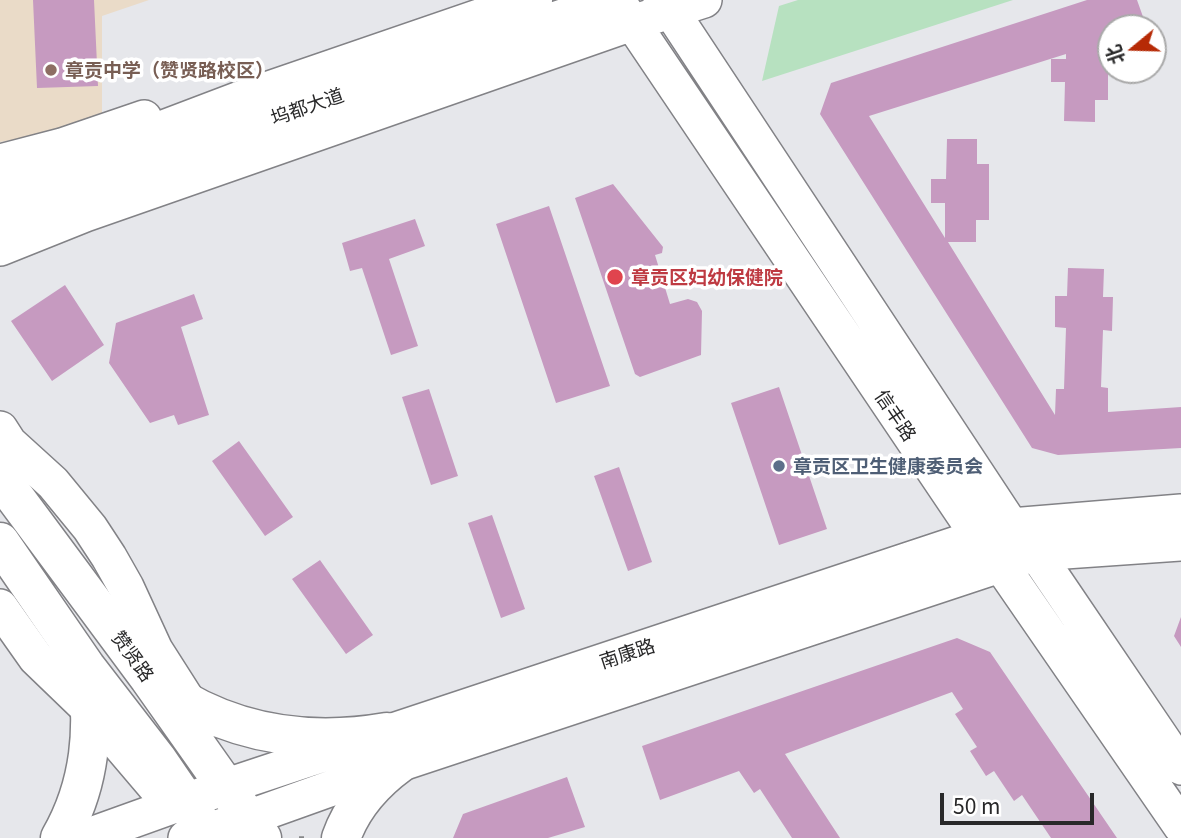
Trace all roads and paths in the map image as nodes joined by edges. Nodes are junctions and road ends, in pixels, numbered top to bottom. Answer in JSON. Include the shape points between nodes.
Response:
{"nodes":[{"id":1,"x":488,"y":0,"type":"edge"},
{"id":2,"x":534,"y":0,"type":"edge"},
{"id":3,"x":704,"y":0,"type":"edge"},
{"id":4,"x":666,"y":5,"type":"edge"},
{"id":5,"x":621,"y":6,"type":"edge"},
{"id":6,"x":0,"y":162,"type":"edge"},
{"id":7,"x":0,"y":181,"type":"edge"},
{"id":8,"x":0,"y":188,"type":"edge"},
{"id":9,"x":49,"y":188,"type":"junction"},
{"id":10,"x":0,"y":222,"type":"edge"},
{"id":11,"x":0,"y":247,"type":"edge"},
{"id":12,"x":0,"y":429,"type":"edge"},
{"id":13,"x":0,"y":477,"type":"edge"},
{"id":14,"x":1181,"y":512,"type":"edge"},
{"id":15,"x":1011,"y":526,"type":"junction"},
{"id":16,"x":979,"y":537,"type":"junction"},
{"id":17,"x":0,"y":542,"type":"edge"},
{"id":18,"x":1181,"y":543,"type":"edge"},
{"id":19,"x":1036,"y":553,"type":"junction"},
{"id":20,"x":1001,"y":565,"type":"junction"},
{"id":21,"x":0,"y":607,"type":"edge"},
{"id":22,"x":86,"y":667,"type":"junction"},
{"id":23,"x":149,"y":678,"type":"junction"},
{"id":24,"x":190,"y":704,"type":"junction"},
{"id":25,"x":91,"y":711,"type":"junction"},
{"id":26,"x":393,"y":748,"type":"junction"},
{"id":27,"x":1181,"y":767,"type":"edge"},
{"id":28,"x":253,"y":813,"type":"edge"},
{"id":29,"x":1181,"y":826,"type":"edge"},
{"id":30,"x":193,"y":827,"type":"edge"},
{"id":31,"x":60,"y":838,"type":"edge"},
{"id":32,"x":83,"y":838,"type":"edge"},
{"id":33,"x":341,"y":838,"type":"edge"}],
"edges":[{"from":1,"to":6,"type":"main road","via":[[62,146]]},
{"from":2,"to":9,"type":"main road","name":"坞都大道","via":[[239,101]]},
{"from":3,"to":4,"type":"main road"},
{"from":4,"to":5,"type":"main road"},
{"from":4,"to":15,"type":"main road","name":"信丰路"},
{"from":5,"to":9,"type":"main road","name":"坞都大道"},
{"from":5,"to":11,"type":"main road"},
{"from":5,"to":16,"type":"main road","name":"信丰路"},
{"from":7,"to":9,"type":"main road"},
{"from":8,"to":9,"type":"main road","name":"坞都大道"},
{"from":9,"to":10,"type":"main road","name":"坞都大道"},
{"from":9,"to":11,"type":"main road","via":[[36,218]]},
{"from":12,"to":24,"type":"main road","via":[[90,528],[126,587],[155,650]]},
{"from":13,"to":23,"type":"main road","name":"赞贤路"},
{"from":14,"to":15,"type":"main road","name":"南康路"},
{"from":15,"to":16,"type":"main road","name":"南康路"},
{"from":15,"to":19,"type":"main road","name":"信丰路"},
{"from":16,"to":20,"type":"main road","name":"信丰路"},
{"from":16,"to":26,"type":"main road","name":"南康路"},
{"from":17,"to":22,"type":"main road"},
{"from":18,"to":19,"type":"main road","name":"南康路"},
{"from":19,"to":20,"type":"main road","name":"南康路"},
{"from":19,"to":27,"type":"main road","name":"信丰路"},
{"from":20,"to":26,"type":"main road","name":"南康路"},
{"from":20,"to":29,"type":"main road","name":"信丰路"},
{"from":21,"to":25,"type":"main road","via":[[36,657]]},
{"from":22,"to":25,"type":"main road"},
{"from":22,"to":30,"type":"main road","via":[[158,759]]},
{"from":23,"to":24,"type":"main road"},
{"from":23,"to":28,"type":"main road","name":"赞贤路"},
{"from":24,"to":26,"type":"main road","via":[[234,724],[283,736],[361,737]]},
{"from":24,"to":28,"type":"main road"},
{"from":25,"to":30,"type":"main road"},
{"from":25,"to":31,"type":"main road","via":[[87,767]]},
{"from":26,"to":28,"type":"main road","name":"南康路"},
{"from":26,"to":33,"type":"main road","via":[[384,775],[359,802]]},
{"from":28,"to":30,"type":"main road","name":"南康路"},
{"from":30,"to":32,"type":"main road","name":"南康路"}]}
